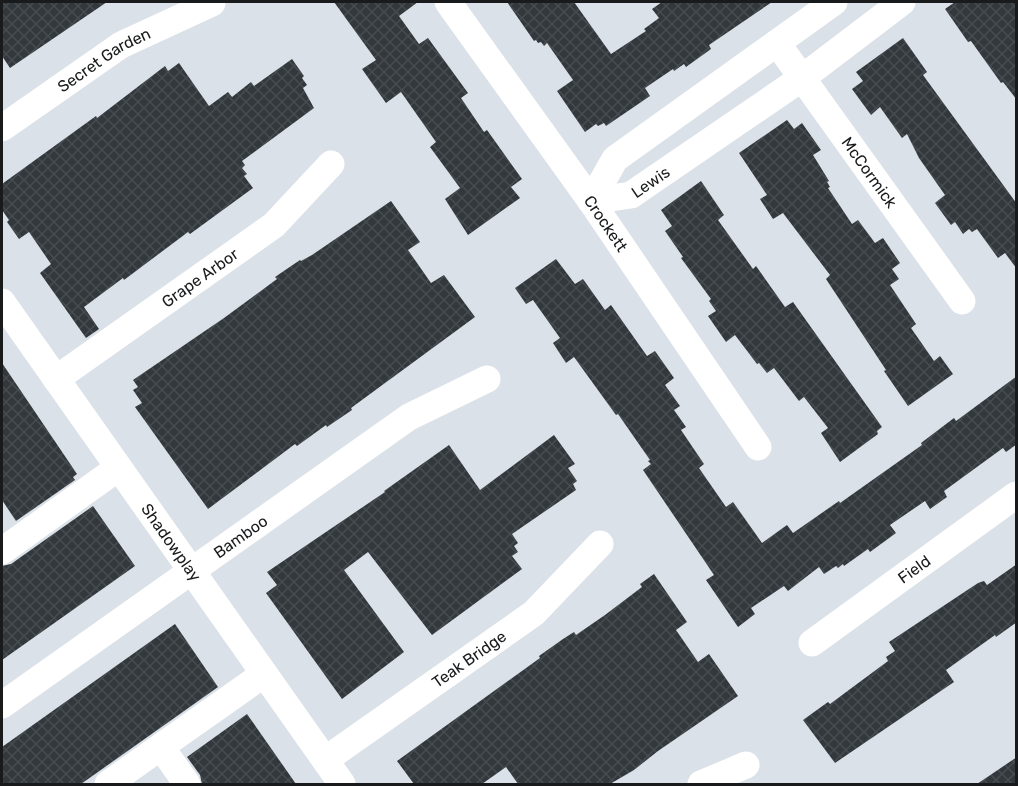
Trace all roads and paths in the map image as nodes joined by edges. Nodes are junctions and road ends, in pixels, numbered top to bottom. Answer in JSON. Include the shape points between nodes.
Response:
{"nodes":[{"id":1,"x":448,"y":2,"type":"edge"},
{"id":2,"x":834,"y":2,"type":"edge"},
{"id":3,"x":902,"y":2,"type":"edge"},
{"id":4,"x":212,"y":3,"type":"dead end"},
{"id":5,"x":777,"y":43,"type":"junction"},
{"id":6,"x":802,"y":78,"type":"junction"},
{"id":7,"x":2,"y":128,"type":"edge"},
{"id":8,"x":331,"y":164,"type":"dead end"},
{"id":9,"x":591,"y":201,"type":"junction"},
{"id":10,"x":962,"y":301,"type":"dead end"},
{"id":11,"x":2,"y":302,"type":"edge"},
{"id":12,"x":56,"y":379,"type":"junction"},
{"id":13,"x":487,"y":379,"type":"dead end"},
{"id":14,"x":758,"y":447,"type":"dead end"},
{"id":15,"x":118,"y":468,"type":"junction"},
{"id":16,"x":1017,"y":495,"type":"edge"},
{"id":17,"x":6,"y":538,"type":"edge"},
{"id":18,"x":600,"y":544,"type":"dead end"},
{"id":19,"x":192,"y":572,"type":"junction"},
{"id":20,"x":812,"y":643,"type":"dead end"},
{"id":21,"x":264,"y":674,"type":"junction"},
{"id":22,"x":2,"y":705,"type":"edge"},
{"id":23,"x":160,"y":747,"type":"junction"},
{"id":24,"x":325,"y":760,"type":"junction"},
{"id":25,"x":746,"y":765,"type":"dead end"},
{"id":26,"x":108,"y":784,"type":"edge"},
{"id":27,"x":187,"y":784,"type":"edge"},
{"id":28,"x":342,"y":784,"type":"edge"},
{"id":29,"x":701,"y":784,"type":"edge"}],
"edges":[{"from":1,"to":9,"type":"street","name":"Crockett"},
{"from":2,"to":5,"type":"street","name":"Lewis"},
{"from":3,"to":6,"type":"street","name":"Lewis"},
{"from":4,"to":7,"type":"street","name":"Secret Garden","via":[[121,45]]},
{"from":5,"to":6,"type":"street","name":"McCormick"},
{"from":5,"to":9,"type":"street","name":"Lewis","via":[[615,159]]},
{"from":6,"to":9,"type":"street","name":"Lewis","via":[[631,195]]},
{"from":6,"to":10,"type":"street","name":"McCormick"},
{"from":8,"to":12,"type":"street","name":"Grape Arbor","via":[[274,225]]},
{"from":9,"to":14,"type":"street","name":"Crockett"},
{"from":11,"to":12,"type":"street","name":"Shadowplay"},
{"from":12,"to":15,"type":"street","name":"Shadowplay"},
{"from":13,"to":19,"type":"street","name":"Bamboo","via":[[410,417]]},
{"from":15,"to":17,"type":"street"},
{"from":15,"to":19,"type":"street","name":"Shadowplay"},
{"from":16,"to":20,"type":"street","name":"Field"},
{"from":18,"to":24,"type":"street","name":"Teak Bridge","via":[[534,613]]},
{"from":19,"to":21,"type":"street","name":"Shadowplay"},
{"from":19,"to":22,"type":"street","name":"Bamboo"},
{"from":21,"to":23,"type":"street"},
{"from":21,"to":24,"type":"street","name":"Shadowplay"},
{"from":23,"to":26,"type":"street"},
{"from":23,"to":27,"type":"street"},
{"from":24,"to":28,"type":"street","name":"Shadowplay"},
{"from":25,"to":29,"type":"street"}]}
